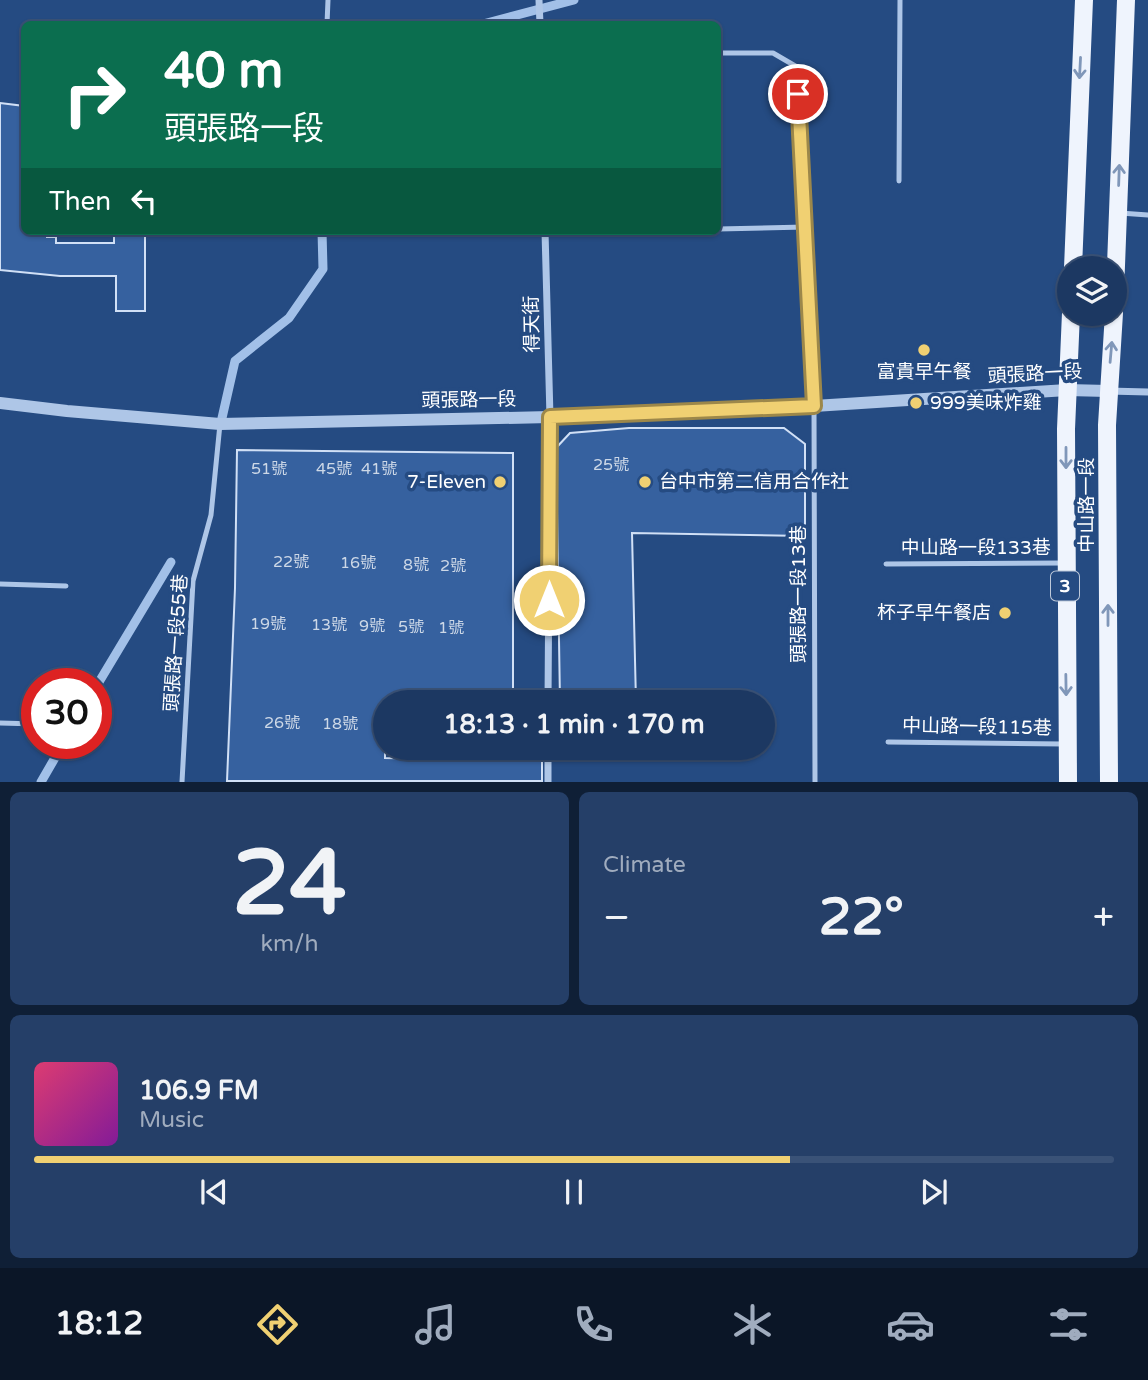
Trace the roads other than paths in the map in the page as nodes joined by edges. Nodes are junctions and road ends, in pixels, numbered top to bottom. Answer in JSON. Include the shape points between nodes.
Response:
{"nodes":[{"id":1,"x":328,"y":0,"type":"edge"},
{"id":2,"x":539,"y":0,"type":"edge"},
{"id":3,"x":900,"y":0,"type":"edge"},
{"id":4,"x":1084,"y":0,"type":"edge"},
{"id":5,"x":1126,"y":0,"type":"edge"},
{"id":6,"x":327,"y":21,"type":"edge"},
{"id":7,"x":540,"y":21,"type":"edge"},
{"id":8,"x":721,"y":53,"type":"edge"},
{"id":9,"x":899,"y":181,"type":"dead end"},
{"id":10,"x":1118,"y":213,"type":"junction"},
{"id":11,"x":1148,"y":215,"type":"edge"},
{"id":12,"x":805,"y":227,"type":"junction"},
{"id":13,"x":721,"y":229,"type":"edge"},
{"id":14,"x":545,"y":235,"type":"edge"},
{"id":15,"x":1073,"y":256,"type":"edge"},
{"id":16,"x":1116,"y":256,"type":"edge"},
{"id":17,"x":1070,"y":326,"type":"edge"},
{"id":18,"x":1113,"y":326,"type":"edge"},
{"id":19,"x":1067,"y":390,"type":"junction"},
{"id":20,"x":1108,"y":391,"type":"junction"},
{"id":21,"x":1148,"y":391,"type":"edge"},
{"id":22,"x":0,"y":403,"type":"edge"},
{"id":23,"x":814,"y":406,"type":"junction"},
{"id":24,"x":550,"y":417,"type":"junction"},
{"id":25,"x":220,"y":424,"type":"junction"},
{"id":26,"x":1065,"y":563,"type":"junction"},
{"id":27,"x":886,"y":564,"type":"dead end"},
{"id":28,"x":0,"y":584,"type":"edge"},
{"id":29,"x":66,"y":586,"type":"dead end"},
{"id":30,"x":548,"y":690,"type":"edge"},
{"id":31,"x":0,"y":723,"type":"edge"},
{"id":32,"x":21,"y":724,"type":"edge"},
{"id":33,"x":888,"y":742,"type":"dead end"},
{"id":34,"x":1067,"y":744,"type":"junction"},
{"id":35,"x":548,"y":760,"type":"edge"},
{"id":36,"x":182,"y":782,"type":"edge"},
{"id":37,"x":548,"y":782,"type":"edge"},
{"id":38,"x":815,"y":782,"type":"edge"},
{"id":39,"x":1068,"y":782,"type":"edge"},
{"id":40,"x":1109,"y":782,"type":"edge"}],
"edges":[{"from":1,"to":6,"type":"lane"},
{"from":2,"to":7,"type":"street"},
{"from":3,"to":9,"type":"lane"},
{"from":4,"to":15,"type":"main road","one_way":true},
{"from":10,"to":5,"type":"main road","one_way":true},
{"from":8,"to":12,"type":"lane","name":"頭張路一段13巷","via":[[773,53],[797,67]]},
{"from":10,"to":11,"type":"lane"},
{"from":10,"to":16,"type":"main road"},
{"from":12,"to":13,"type":"lane"},
{"from":12,"to":23,"type":"lane","name":"頭張路一段13巷"},
{"from":14,"to":24,"type":"street","name":"得天街"},
{"from":17,"to":19,"type":"main road","name":"中山路一段","number":"3"},
{"from":20,"to":18,"type":"main road","name":"中山路一段","one_way":true},
{"from":19,"to":20,"type":"street","name":"頭張路一段"},
{"from":19,"to":23,"type":"street","name":"頭張路一段"},
{"from":19,"to":26,"type":"main road","name":"中山路一段","number":"3","one_way":true},
{"from":20,"to":21,"type":"street"},
{"from":40,"to":20,"type":"main road","name":"中山路一段","one_way":true},
{"from":22,"to":25,"type":"street","name":"頭張路一段"},
{"from":23,"to":24,"type":"street","name":"頭張路一段"},
{"from":23,"to":38,"type":"lane","name":"頭張路一段13巷"},
{"from":24,"to":25,"type":"street","name":"頭張路一段"},
{"from":24,"to":30,"type":"street","name":"得天街"},
{"from":25,"to":36,"type":"lane","name":"頭張路一段55巷","via":[[211,515],[193,581]]},
{"from":26,"to":27,"type":"lane","name":"中山路一段133巷"},
{"from":26,"to":34,"type":"main road","name":"中山路一段","number":"3","one_way":true},
{"from":28,"to":29,"type":"lane"},
{"from":31,"to":32,"type":"lane"},
{"from":33,"to":34,"type":"lane","name":"中山路一段115巷"},
{"from":34,"to":39,"type":"main road","name":"中山路一段","number":"3"},
{"from":35,"to":37,"type":"street"}]}
